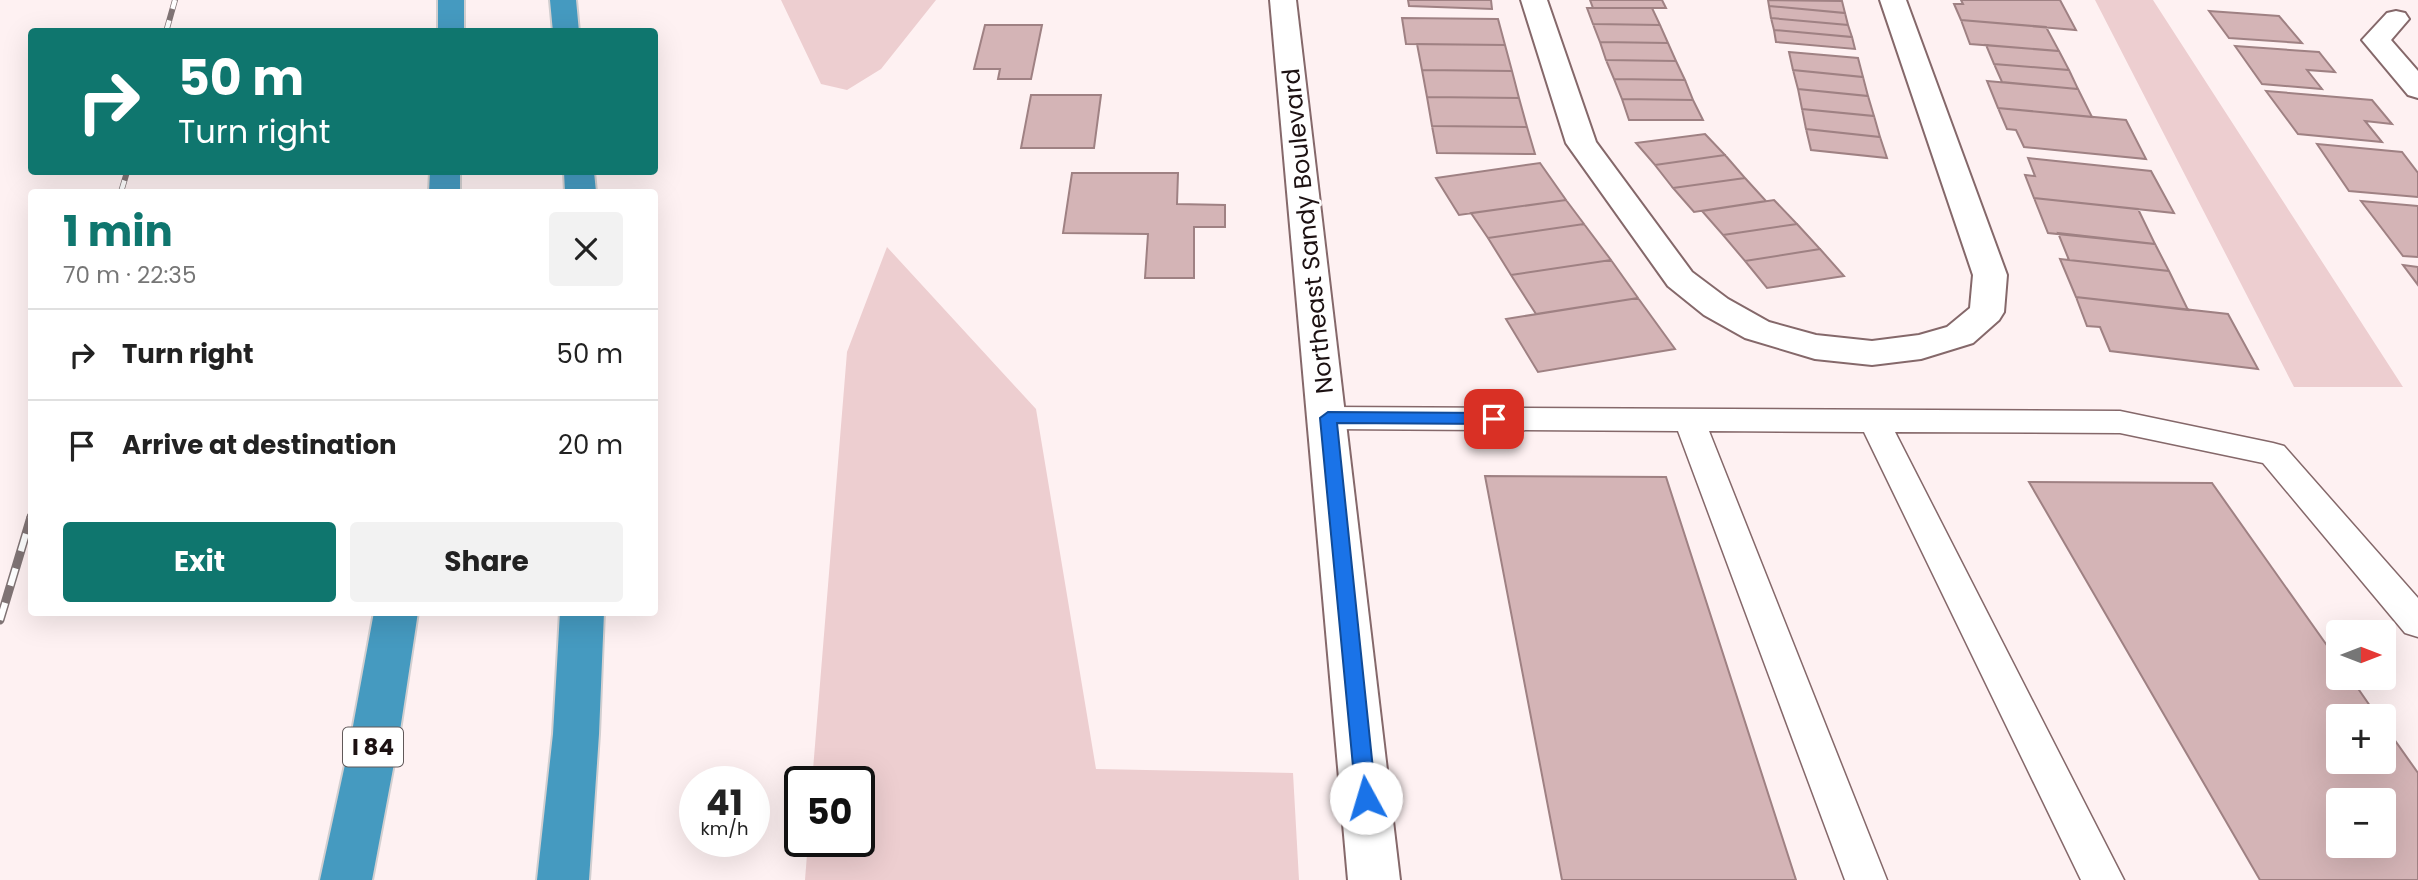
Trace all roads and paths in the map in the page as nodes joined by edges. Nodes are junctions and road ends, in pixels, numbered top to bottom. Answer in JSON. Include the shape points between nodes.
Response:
{"nodes":[{"id":1,"x":451,"y":0,"type":"edge"},
{"id":2,"x":563,"y":0,"type":"edge"},
{"id":3,"x":1283,"y":0,"type":"edge"},
{"id":4,"x":1534,"y":0,"type":"edge"},
{"id":5,"x":1893,"y":0,"type":"edge"},
{"id":6,"x":2396,"y":19,"type":"dead end"},
{"id":7,"x":451,"y":28,"type":"edge"},
{"id":8,"x":566,"y":28,"type":"edge"},
{"id":9,"x":2418,"y":89,"type":"edge"},
{"id":10,"x":1328,"y":418,"type":"junction"},
{"id":11,"x":1689,"y":419,"type":"junction"},
{"id":12,"x":1874,"y":421,"type":"junction"},
{"id":13,"x":395,"y":616,"type":"edge"},
{"id":14,"x":582,"y":616,"type":"edge"},
{"id":15,"x":2418,"y":623,"type":"edge"},
{"id":16,"x":346,"y":880,"type":"edge"},
{"id":17,"x":563,"y":880,"type":"edge"},
{"id":18,"x":1374,"y":880,"type":"edge"},
{"id":19,"x":1866,"y":880,"type":"edge"},
{"id":20,"x":2103,"y":880,"type":"edge"}],
"edges":[{"from":1,"to":7,"type":"highway"},
{"from":2,"to":8,"type":"highway"},
{"from":3,"to":10,"type":"street","name":"Northeast Sandy Boulevard"},
{"from":4,"to":5,"type":"street","via":[[1581,143],[1679,279],[1757,330],[1815,347],[1872,353],[1921,347],[1960,335],[1987,312],[1990,275]]},
{"from":6,"to":9,"type":"street","via":[[2376,40]]},
{"from":10,"to":11,"type":"lane"},
{"from":10,"to":18,"type":"street","name":"Northeast Sandy Boulevard"},
{"from":11,"to":12,"type":"lane"},
{"from":11,"to":19,"type":"lane"},
{"from":12,"to":15,"type":"lane","via":[[2120,422],[2273,454]]},
{"from":12,"to":20,"type":"lane"},
{"from":13,"to":16,"type":"highway","number":"I 84"},
{"from":14,"to":17,"type":"highway"}]}
